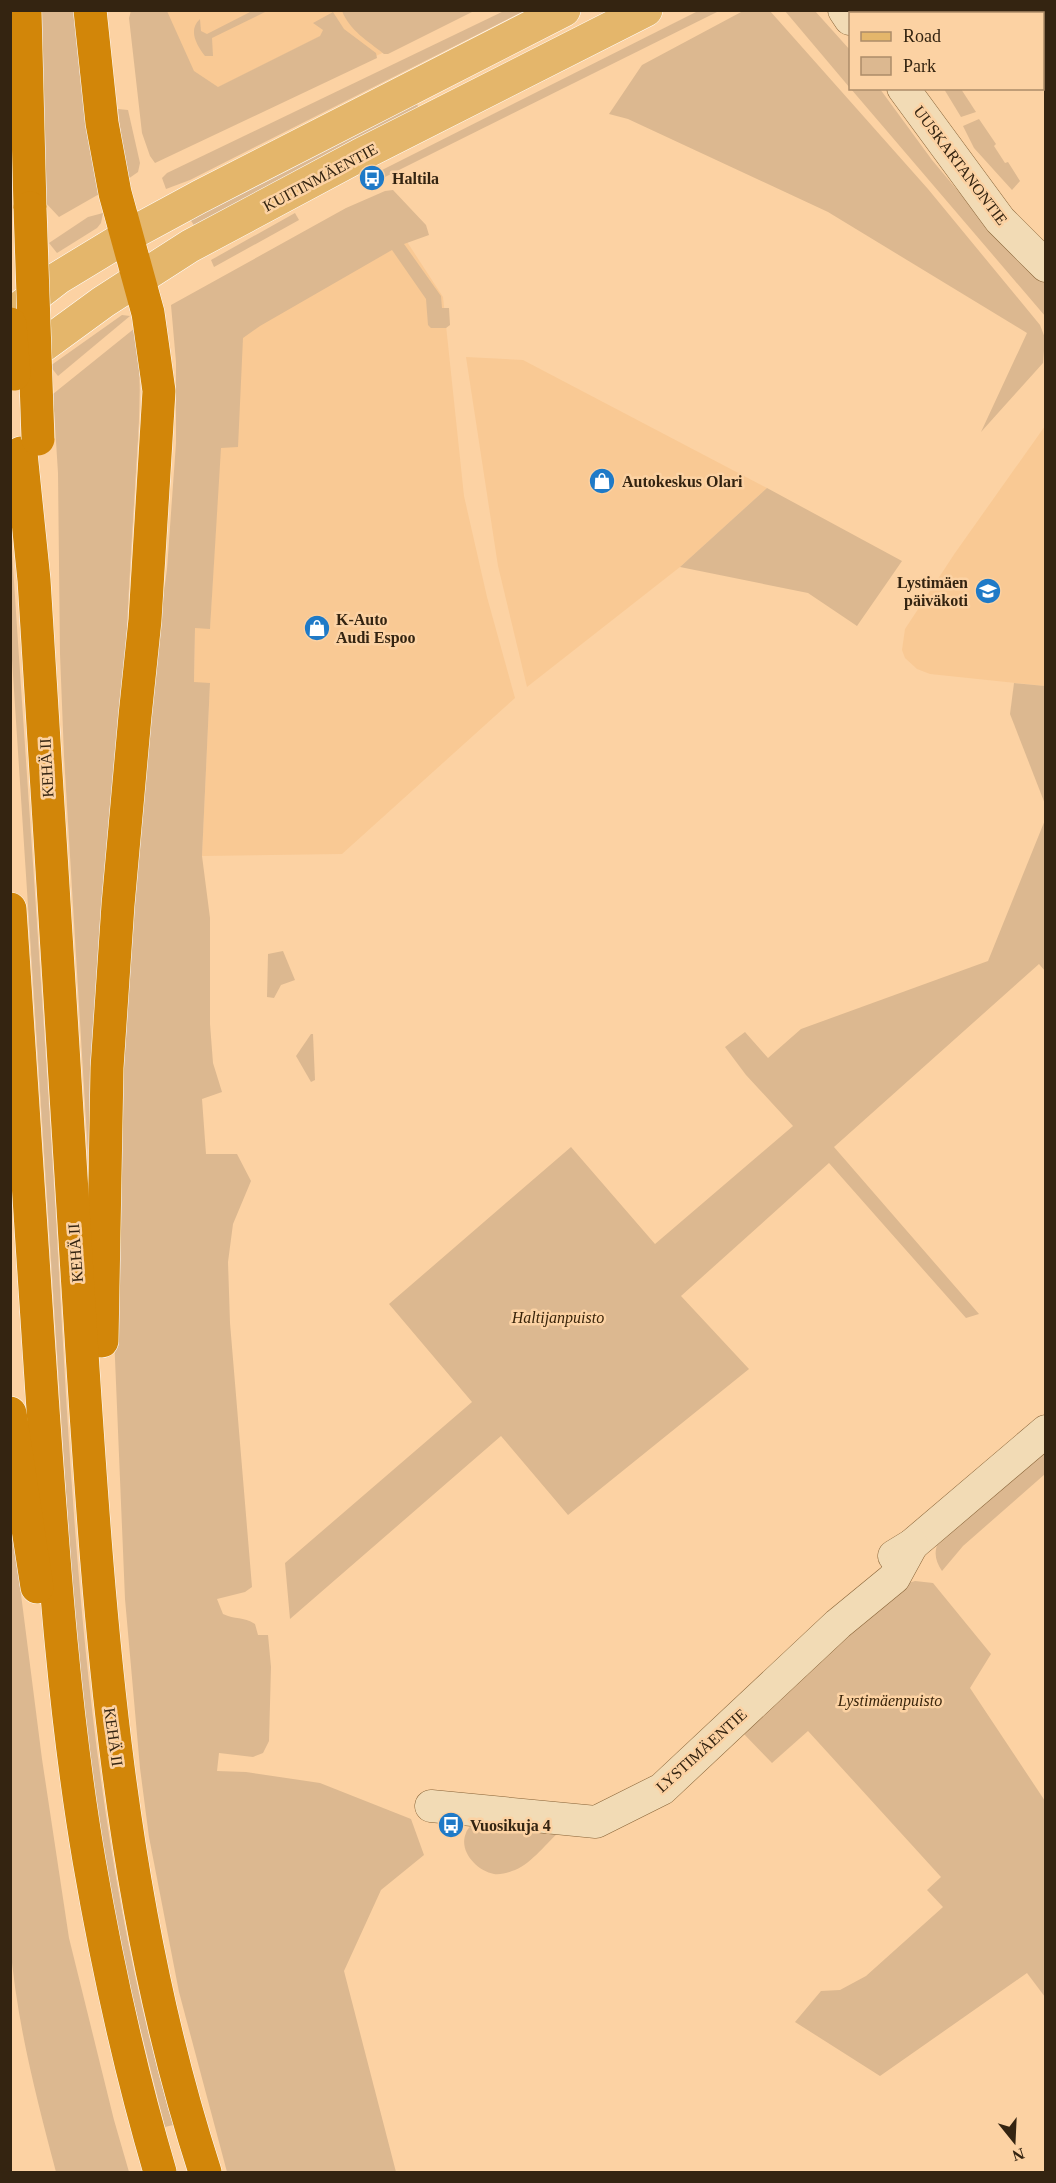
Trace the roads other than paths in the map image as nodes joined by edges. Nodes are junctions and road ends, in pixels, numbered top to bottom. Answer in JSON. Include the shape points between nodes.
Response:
{"nodes":[{"id":1,"x":25,"y":10,"type":"edge"},
{"id":2,"x":90,"y":10,"type":"edge"},
{"id":3,"x":564,"y":10,"type":"edge"},
{"id":4,"x":646,"y":10,"type":"edge"},
{"id":5,"x":904,"y":90,"type":"edge"},
{"id":6,"x":127,"y":236,"type":"junction"},
{"id":7,"x":1046,"y":266,"type":"edge"},
{"id":8,"x":139,"y":278,"type":"junction"},
{"id":9,"x":10,"y":315,"type":"edge"},
{"id":10,"x":10,"y":324,"type":"edge"},
{"id":11,"x":10,"y":370,"type":"edge"},
{"id":12,"x":29,"y":446,"type":"junction"},
{"id":13,"x":10,"y":909,"type":"edge"},
{"id":14,"x":10,"y":1413,"type":"edge"},
{"id":15,"x":1046,"y":1431,"type":"edge"},
{"id":16,"x":91,"y":1492,"type":"junction"},
{"id":17,"x":71,"y":1729,"type":"junction"},
{"id":18,"x":431,"y":1806,"type":"dead end"},
{"id":19,"x":160,"y":2172,"type":"edge"},
{"id":20,"x":205,"y":2172,"type":"edge"}],
"edges":[{"from":1,"to":12,"type":"highway","bridge":true,"via":[[30,208]]},
{"from":2,"to":6,"type":"highway","via":[[102,123]]},
{"from":3,"to":6,"type":"main road"},
{"from":4,"to":8,"type":"main road","name":"KUITINMÄENTIE","via":[[360,155],[190,246]]},
{"from":5,"to":7,"type":"street","name":"UUSKARTANONTIE","via":[[1000,220]]},
{"from":6,"to":8,"type":"highway"},
{"from":6,"to":9,"type":"main road","via":[[58,278]]},
{"from":8,"to":11,"type":"main road","name":"KUITINMÄENTIE"},
{"from":8,"to":16,"type":"highway","via":[[152,332],[159,391],[145,620],[107,1068],[101,1317],[104,1408]]},
{"from":10,"to":12,"type":"highway","bridge":true},
{"from":12,"to":16,"type":"highway","name":"KEHÄ II"},
{"from":13,"to":17,"type":"highway","via":[[54,1565]]},
{"from":14,"to":17,"type":"highway","via":[[39,1602]]},
{"from":15,"to":18,"type":"street","name":"LYSTIMÄENTIE","via":[[912,1545],[894,1578],[838,1624],[662,1789],[596,1822]]},
{"from":16,"to":20,"type":"highway","name":"KEHÄ II","via":[[108,1695],[132,1867],[165,2027]]},
{"from":17,"to":19,"type":"highway","via":[[106,1951]]}]}
